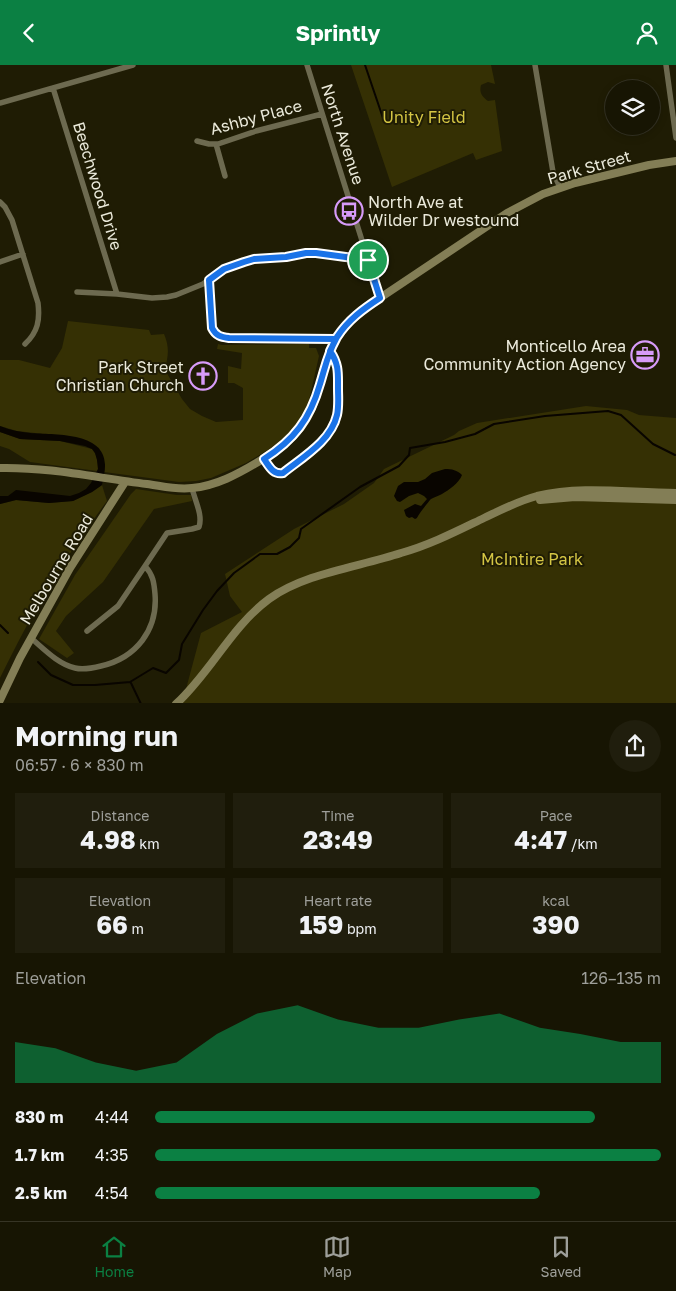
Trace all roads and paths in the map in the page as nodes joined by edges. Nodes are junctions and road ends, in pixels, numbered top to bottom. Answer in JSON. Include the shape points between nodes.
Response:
{"nodes":[{"id":1,"x":131,"y":65,"type":"edge"},
{"id":2,"x":306,"y":65,"type":"edge"},
{"id":3,"x":535,"y":65,"type":"edge"},
{"id":4,"x":666,"y":65,"type":"edge"},
{"id":5,"x":53,"y":87,"type":"junction"},
{"id":6,"x":0,"y":103,"type":"edge"},
{"id":7,"x":322,"y":113,"type":"junction"},
{"id":8,"x":676,"y":139,"type":"edge"},
{"id":9,"x":197,"y":141,"type":"dead end"},
{"id":10,"x":216,"y":144,"type":"junction"},
{"id":11,"x":676,"y":161,"type":"edge"},
{"id":12,"x":225,"y":176,"type":"dead end"},
{"id":13,"x":560,"y":187,"type":"junction"},
{"id":14,"x":0,"y":202,"type":"edge"},
{"id":15,"x":24,"y":254,"type":"junction"},
{"id":16,"x":368,"y":260,"type":"junction"},
{"id":17,"x":0,"y":262,"type":"edge"},
{"id":18,"x":209,"y":280,"type":"junction"},
{"id":19,"x":77,"y":292,"type":"dead end"},
{"id":20,"x":117,"y":293,"type":"junction"},
{"id":21,"x":380,"y":298,"type":"junction"},
{"id":22,"x":336,"y":339,"type":"junction"},
{"id":23,"x":25,"y":344,"type":"dead end"},
{"id":24,"x":330,"y":351,"type":"junction"},
{"id":25,"x":264,"y":459,"type":"junction"},
{"id":26,"x":0,"y":468,"type":"edge"},
{"id":27,"x":125,"y":482,"type":"junction"},
{"id":28,"x":192,"y":488,"type":"junction"},
{"id":29,"x":676,"y":493,"type":"edge"},
{"id":30,"x":676,"y":500,"type":"edge"},
{"id":31,"x":511,"y":506,"type":"junction"},
{"id":32,"x":145,"y":566,"type":"junction"},
{"id":33,"x":87,"y":631,"type":"dead end"},
{"id":34,"x":31,"y":638,"type":"junction"},
{"id":35,"x":0,"y":700,"type":"edge"},
{"id":36,"x":176,"y":703,"type":"edge"}],
"edges":[{"from":1,"to":5,"type":"street"},
{"from":2,"to":7,"type":"street","name":"North Avenue"},
{"from":3,"to":13,"type":"street","via":[[553,172]]},
{"from":4,"to":8,"type":"street"},
{"from":5,"to":6,"type":"street"},
{"from":5,"to":20,"type":"street","name":"Beechwood Drive"},
{"from":7,"to":10,"type":"street","name":"Ashby Place"},
{"from":7,"to":16,"type":"street","name":"North Avenue"},
{"from":9,"to":10,"type":"street","name":"Ashby Place"},
{"from":10,"to":12,"type":"street"},
{"from":11,"to":13,"type":"street","name":"Park Street"},
{"from":13,"to":21,"type":"street","name":"Park Street","via":[[507,213]]},
{"from":14,"to":15,"type":"street","via":[[12,219]]},
{"from":15,"to":17,"type":"street"},
{"from":15,"to":23,"type":"street","via":[[39,311],[38,327]]},
{"from":16,"to":18,"type":"street","via":[[316,253],[254,259],[224,269]]},
{"from":16,"to":21,"type":"street","name":"North Avenue"},
{"from":18,"to":20,"type":"street","via":[[167,297]]},
{"from":18,"to":22,"type":"street","via":[[212,328],[219,336]]},
{"from":19,"to":20,"type":"street"},
{"from":21,"to":22,"type":"street","name":"Park Street","via":[[352,318]]},
{"from":22,"to":24,"type":"street","name":"Park Street"},
{"from":24,"to":25,"type":"street","name":"Park Street","via":[[302,426],[283,446]]},
{"from":24,"to":25,"type":"street","via":[[338,370],[338,408],[333,427],[324,439],[283,473],[274,472]]},
{"from":25,"to":28,"type":"street","name":"Park Street","via":[[217,483]]},
{"from":26,"to":27,"type":"street","name":"Park Street","via":[[32,468]]},
{"from":27,"to":28,"type":"street","name":"Park Street"},
{"from":27,"to":34,"type":"street","name":"Melbourne Road","via":[[70,568]]},
{"from":28,"to":32,"type":"street","via":[[200,516],[199,527],[167,533]]},
{"from":29,"to":31,"type":"street","via":[[587,489],[537,496]]},
{"from":30,"to":31,"type":"street","via":[[575,497]]},
{"from":31,"to":36,"type":"street","via":[[404,552],[308,580],[282,591],[246,620],[194,686]]},
{"from":32,"to":33,"type":"street","via":[[118,606]]},
{"from":32,"to":34,"type":"street","via":[[154,581],[156,607],[149,630],[130,653],[114,663],[75,668],[56,659]]},
{"from":34,"to":35,"type":"street","name":"Melbourne Road"}]}
